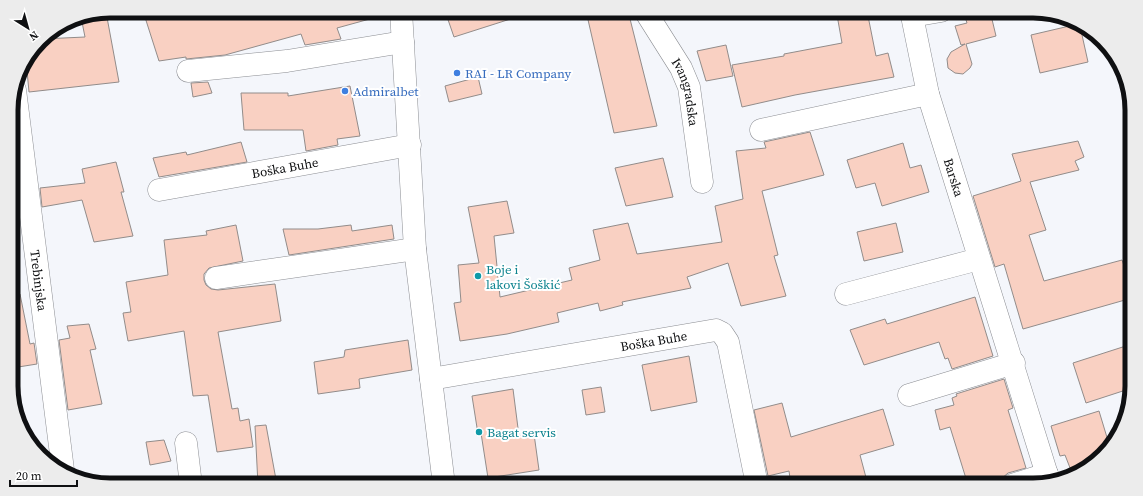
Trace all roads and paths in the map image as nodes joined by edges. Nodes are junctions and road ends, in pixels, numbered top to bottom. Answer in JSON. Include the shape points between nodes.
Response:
{"nodes":[{"id":1,"x":401,"y":18,"type":"edge"},
{"id":2,"x":649,"y":18,"type":"edge"},
{"id":3,"x":913,"y":18,"type":"edge"},
{"id":4,"x":403,"y":42,"type":"junction"},
{"id":5,"x":188,"y":71,"type":"dead end"},
{"id":6,"x":928,"y":94,"type":"junction"},
{"id":7,"x":18,"y":114,"type":"edge"},
{"id":8,"x":761,"y":130,"type":"dead end"},
{"id":9,"x":410,"y":145,"type":"junction"},
{"id":10,"x":702,"y":182,"type":"dead end"},
{"id":11,"x":159,"y":190,"type":"dead end"},
{"id":12,"x":415,"y":249,"type":"junction"},
{"id":13,"x":980,"y":259,"type":"junction"},
{"id":14,"x":216,"y":278,"type":"dead end"},
{"id":15,"x":846,"y":294,"type":"dead end"},
{"id":16,"x":1014,"y":363,"type":"junction"},
{"id":17,"x":430,"y":379,"type":"junction"},
{"id":18,"x":910,"y":395,"type":"dead end"},
{"id":19,"x":186,"y":443,"type":"dead end"},
{"id":20,"x":62,"y":465,"type":"edge"},
{"id":21,"x":1048,"y":477,"type":"edge"},
{"id":22,"x":190,"y":478,"type":"edge"},
{"id":23,"x":443,"y":478,"type":"edge"},
{"id":24,"x":757,"y":478,"type":"edge"}],
"edges":[{"from":1,"to":4,"type":"street"},
{"from":2,"to":10,"type":"street","name":"Ivangradska","via":[[681,68],[689,87]]},
{"from":3,"to":6,"type":"street","name":"Barska"},
{"from":4,"to":5,"type":"street","via":[[287,61]]},
{"from":4,"to":9,"type":"street"},
{"from":6,"to":8,"type":"street"},
{"from":6,"to":13,"type":"street","name":"Barska"},
{"from":7,"to":20,"type":"street","name":"Trebinjska"},
{"from":9,"to":11,"type":"street","name":"Boška Buhe"},
{"from":9,"to":12,"type":"street"},
{"from":12,"to":14,"type":"street"},
{"from":12,"to":17,"type":"street"},
{"from":13,"to":15,"type":"street"},
{"from":13,"to":16,"type":"street","name":"Barska"},
{"from":16,"to":18,"type":"street"},
{"from":16,"to":21,"type":"street","name":"Barska"},
{"from":17,"to":23,"type":"street"},
{"from":17,"to":24,"type":"street","name":"Boška Buhe","via":[[716,330],[722,333],[728,342]]},
{"from":19,"to":22,"type":"street"}]}
